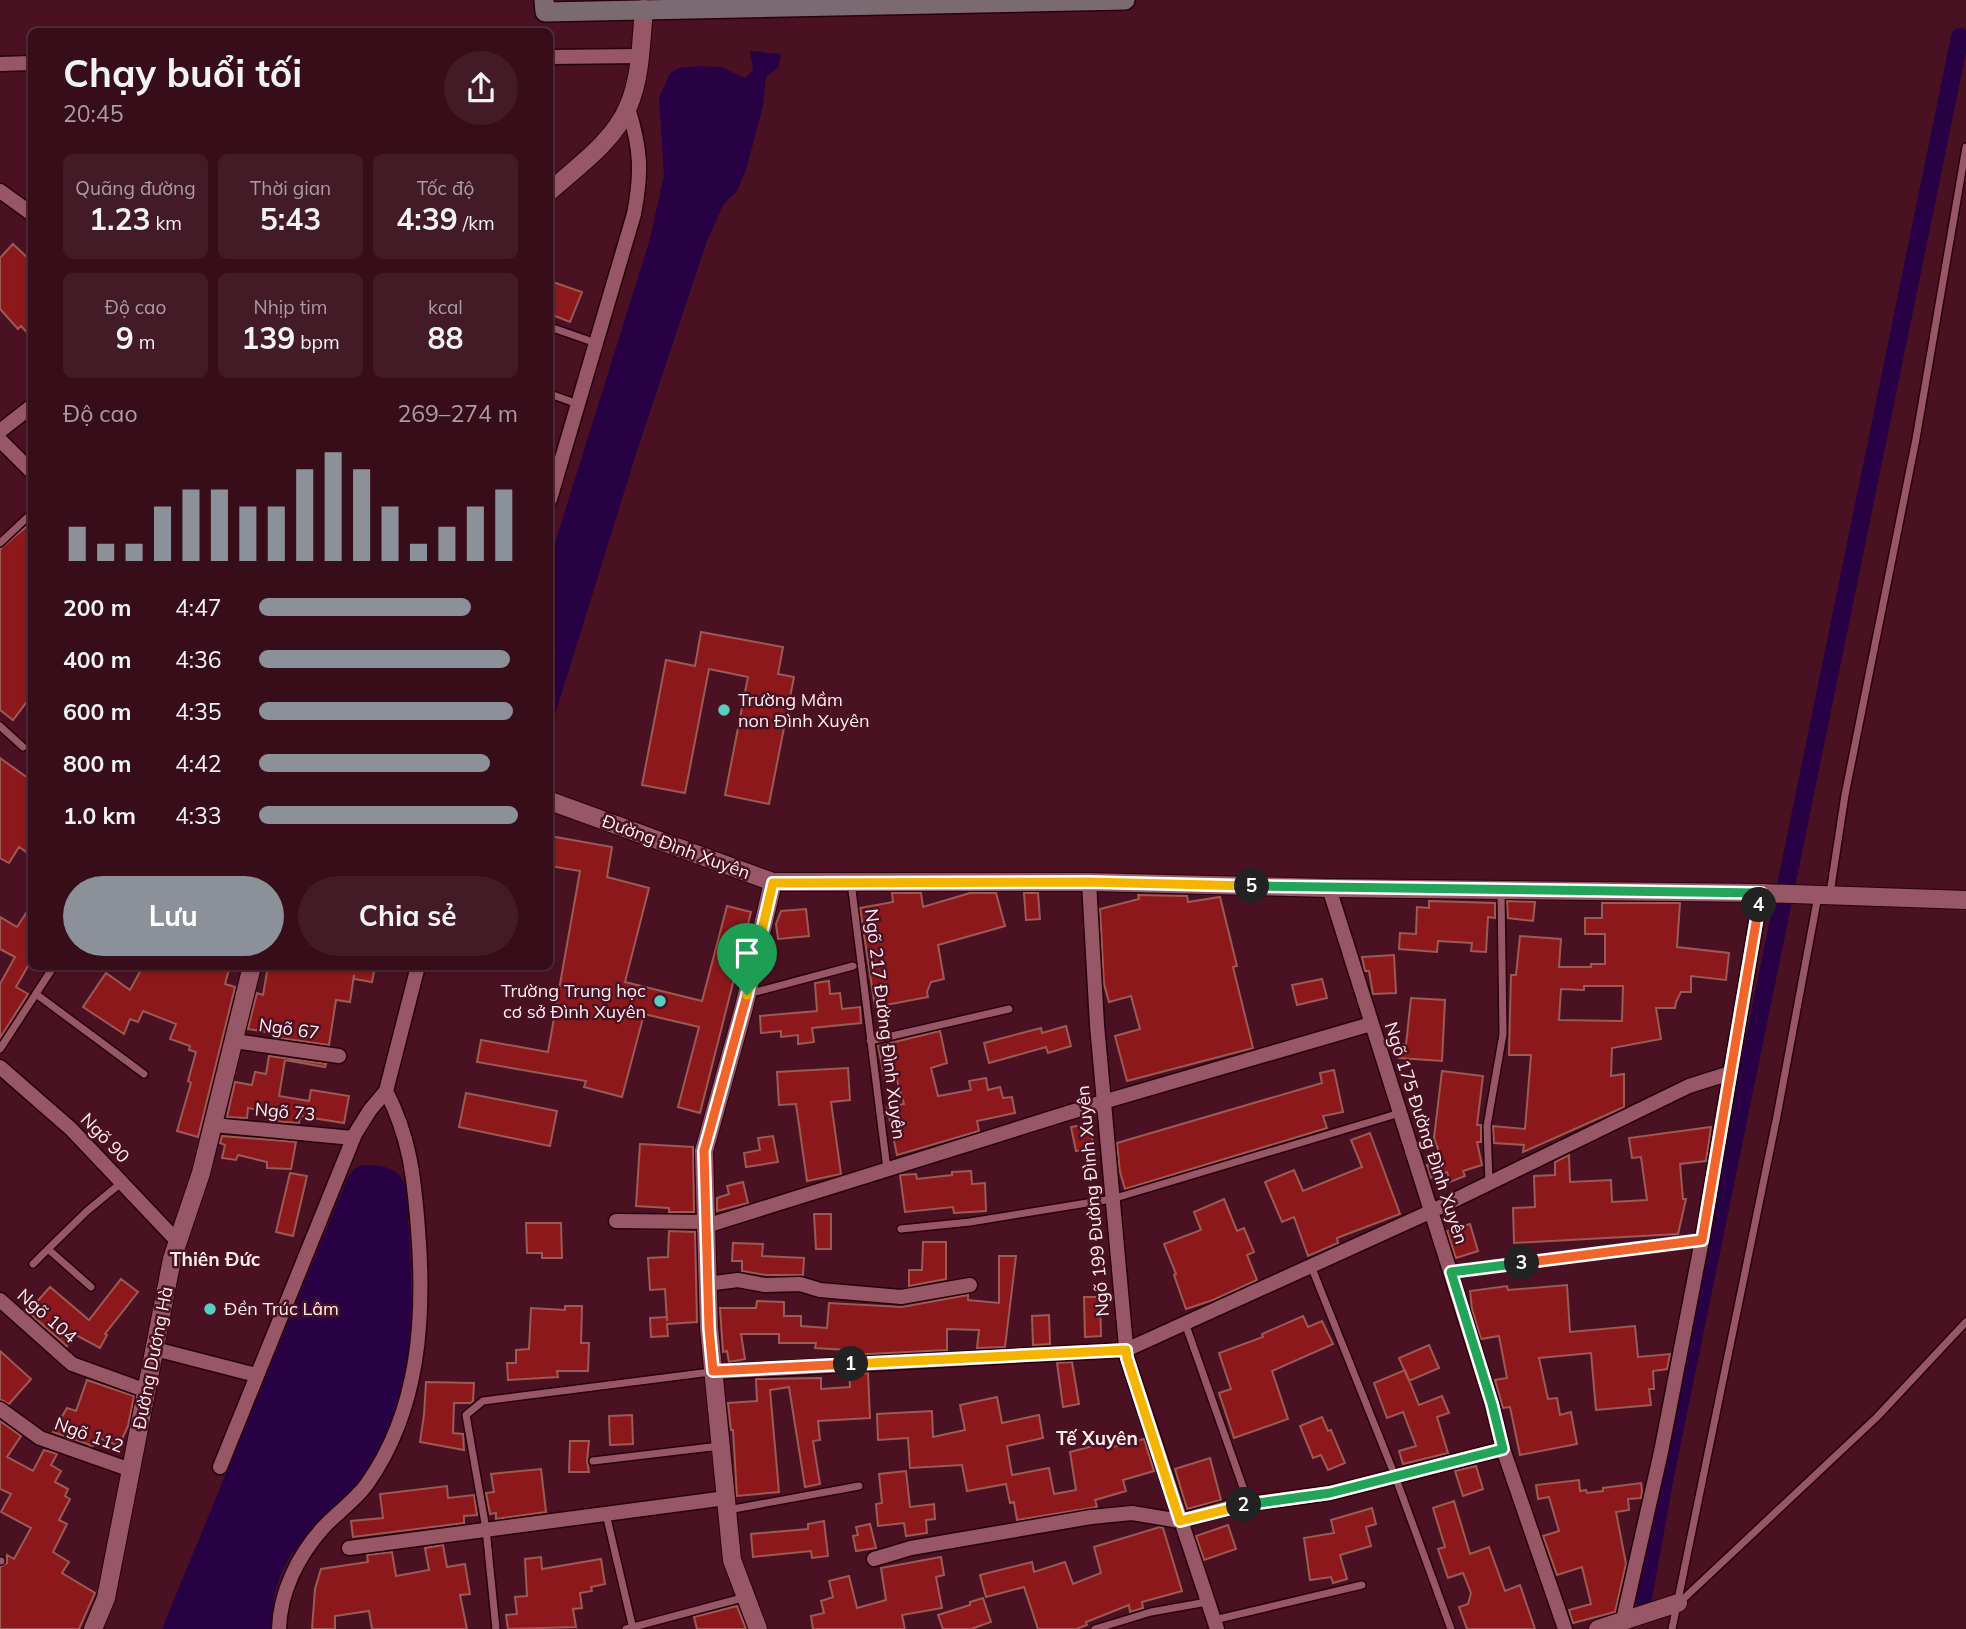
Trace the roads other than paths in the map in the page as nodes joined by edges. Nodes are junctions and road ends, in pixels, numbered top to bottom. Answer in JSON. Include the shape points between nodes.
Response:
{"nodes":[{"id":1,"x":1125,"y":0,"type":"edge"},
{"id":2,"x":819,"y":3,"type":"edge"},
{"id":3,"x":544,"y":6,"type":"edge"},
{"id":4,"x":644,"y":9,"type":"junction"},
{"id":5,"x":640,"y":56,"type":"junction"},
{"id":6,"x":553,"y":57,"type":"edge"},
{"id":7,"x":28,"y":63,"type":"edge"},
{"id":8,"x":0,"y":64,"type":"edge"},
{"id":9,"x":628,"y":108,"type":"junction"},
{"id":10,"x":1966,"y":147,"type":"edge"},
{"id":11,"x":553,"y":188,"type":"edge"},
{"id":12,"x":0,"y":191,"type":"edge"},
{"id":13,"x":28,"y":211,"type":"edge"},
{"id":14,"x":553,"y":328,"type":"edge"},
{"id":15,"x":596,"y":344,"type":"junction"},
{"id":16,"x":553,"y":395,"type":"edge"},
{"id":17,"x":578,"y":404,"type":"junction"},
{"id":18,"x":28,"y":409,"type":"edge"},
{"id":19,"x":0,"y":431,"type":"edge"},
{"id":20,"x":0,"y":440,"type":"edge"},
{"id":21,"x":554,"y":464,"type":"edge"},
{"id":22,"x":28,"y":468,"type":"edge"},
{"id":23,"x":28,"y":517,"type":"edge"},
{"id":24,"x":0,"y":543,"type":"edge"},
{"id":25,"x":0,"y":726,"type":"edge"},
{"id":26,"x":23,"y":747,"type":"dead end"},
{"id":27,"x":553,"y":802,"type":"edge"},
{"id":28,"x":851,"y":882,"type":"junction"},
{"id":29,"x":1089,"y":882,"type":"junction"},
{"id":30,"x":773,"y":883,"type":"junction"},
{"id":31,"x":1329,"y":888,"type":"junction"},
{"id":32,"x":1501,"y":890,"type":"junction"},
{"id":33,"x":1766,"y":893,"type":"junction"},
{"id":34,"x":1824,"y":896,"type":"junction"},
{"id":35,"x":1966,"y":900,"type":"edge"},
{"id":36,"x":853,"y":967,"type":"dead end"},
{"id":37,"x":51,"y":970,"type":"edge"},
{"id":38,"x":251,"y":970,"type":"edge"},
{"id":39,"x":417,"y":970,"type":"edge"},
{"id":40,"x":36,"y":994,"type":"junction"},
{"id":41,"x":747,"y":995,"type":"junction"},
{"id":42,"x":1009,"y":1009,"type":"dead end"},
{"id":43,"x":1371,"y":1024,"type":"junction"},
{"id":44,"x":234,"y":1041,"type":"junction"},
{"id":45,"x":870,"y":1041,"type":"junction"},
{"id":46,"x":0,"y":1049,"type":"edge"},
{"id":47,"x":339,"y":1056,"type":"dead end"},
{"id":48,"x":0,"y":1067,"type":"edge"},
{"id":49,"x":1730,"y":1073,"type":"junction"},
{"id":50,"x":144,"y":1074,"type":"dead end"},
{"id":51,"x":386,"y":1091,"type":"junction"},
{"id":52,"x":1103,"y":1102,"type":"junction"},
{"id":53,"x":1400,"y":1113,"type":"junction"},
{"id":54,"x":213,"y":1125,"type":"junction"},
{"id":55,"x":353,"y":1138,"type":"junction"},
{"id":56,"x":887,"y":1169,"type":"junction"},
{"id":57,"x":121,"y":1182,"type":"junction"},
{"id":58,"x":1489,"y":1184,"type":"junction"},
{"id":59,"x":1112,"y":1199,"type":"junction"},
{"id":60,"x":1432,"y":1211,"type":"junction"},
{"id":61,"x":616,"y":1221,"type":"dead end"},
{"id":62,"x":706,"y":1224,"type":"junction"},
{"id":63,"x":901,"y":1229,"type":"dead end"},
{"id":64,"x":1702,"y":1240,"type":"junction"},
{"id":65,"x":178,"y":1242,"type":"junction"},
{"id":66,"x":45,"y":1252,"type":"dead end"},
{"id":67,"x":33,"y":1264,"type":"dead end"},
{"id":68,"x":1311,"y":1266,"type":"junction"},
{"id":69,"x":1451,"y":1272,"type":"junction"},
{"id":70,"x":708,"y":1284,"type":"junction"},
{"id":71,"x":970,"y":1285,"type":"dead end"},
{"id":72,"x":91,"y":1287,"type":"dead end"},
{"id":73,"x":0,"y":1300,"type":"edge"},
{"id":74,"x":1966,"y":1322,"type":"edge"},
{"id":75,"x":1185,"y":1323,"type":"junction"},
{"id":76,"x":155,"y":1349,"type":"junction"},
{"id":77,"x":1126,"y":1350,"type":"junction"},
{"id":78,"x":713,"y":1371,"type":"junction"},
{"id":79,"x":256,"y":1375,"type":"junction"},
{"id":80,"x":146,"y":1391,"type":"junction"},
{"id":81,"x":0,"y":1409,"type":"edge"},
{"id":82,"x":721,"y":1446,"type":"junction"},
{"id":83,"x":1503,"y":1449,"type":"junction"},
{"id":84,"x":593,"y":1461,"type":"dead end"},
{"id":85,"x":220,"y":1467,"type":"dead end"},
{"id":86,"x":131,"y":1470,"type":"junction"},
{"id":87,"x":1395,"y":1476,"type":"junction"},
{"id":88,"x":859,"y":1486,"type":"dead end"},
{"id":89,"x":726,"y":1504,"type":"junction"},
{"id":90,"x":1249,"y":1504,"type":"junction"},
{"id":91,"x":606,"y":1514,"type":"junction"},
{"id":92,"x":1180,"y":1521,"type":"junction"},
{"id":93,"x":486,"y":1530,"type":"junction"},
{"id":94,"x":349,"y":1548,"type":"dead end"},
{"id":95,"x":874,"y":1559,"type":"dead end"},
{"id":96,"x":1362,"y":1585,"type":"dead end"},
{"id":97,"x":747,"y":1597,"type":"junction"},
{"id":98,"x":1208,"y":1602,"type":"junction"},
{"id":99,"x":1678,"y":1603,"type":"junction"},
{"id":100,"x":1215,"y":1624,"type":"edge"},
{"id":101,"x":1623,"y":1625,"type":"edge"},
{"id":102,"x":631,"y":1628,"type":"edge"},
{"id":103,"x":93,"y":1629,"type":"edge"},
{"id":104,"x":279,"y":1629,"type":"edge"},
{"id":105,"x":496,"y":1629,"type":"edge"},
{"id":106,"x":758,"y":1629,"type":"edge"},
{"id":107,"x":1095,"y":1629,"type":"edge"},
{"id":108,"x":1451,"y":1629,"type":"edge"},
{"id":109,"x":1565,"y":1629,"type":"edge"},
{"id":110,"x":1598,"y":1629,"type":"edge"},
{"id":111,"x":1672,"y":1629,"type":"edge"}],
"edges":[{"from":1,"to":2,"type":"main road"},
{"from":2,"to":4,"type":"main road"},
{"from":3,"to":4,"type":"main road"},
{"from":4,"to":5,"type":"street"},
{"from":5,"to":6,"type":"street"},
{"from":5,"to":9,"type":"street"},
{"from":7,"to":8,"type":"street"},
{"from":9,"to":11,"type":"street","via":[[613,132]]},
{"from":9,"to":15,"type":"street","via":[[639,148],[639,190]]},
{"from":10,"to":34,"type":"lane","via":[[1916,439]]},
{"from":12,"to":13,"type":"street"},
{"from":14,"to":15,"type":"lane"},
{"from":15,"to":17,"type":"street"},
{"from":16,"to":17,"type":"lane"},
{"from":17,"to":21,"type":"street"},
{"from":18,"to":19,"type":"street"},
{"from":20,"to":22,"type":"street"},
{"from":23,"to":24,"type":"lane"},
{"from":25,"to":26,"type":"lane"},
{"from":27,"to":30,"type":"street","name":"Đường Đình Xuyên"},
{"from":28,"to":29,"type":"street","name":"Đường Đình Xuyên"},
{"from":28,"to":30,"type":"street","name":"Đường Đình Xuyên"},
{"from":28,"to":45,"type":"lane","name":"Ngõ 217 Đường Đình Xuyên"},
{"from":29,"to":31,"type":"street","name":"Đường Đình Xuyên"},
{"from":29,"to":52,"type":"street","name":"Ngõ 199 Đường Đình Xuyên"},
{"from":30,"to":41,"type":"street"},
{"from":31,"to":32,"type":"street","name":"Đường Đình Xuyên"},
{"from":31,"to":43,"type":"street","name":"Ngõ 175 Đường Đình Xuyên"},
{"from":32,"to":33,"type":"street","name":"Đường Đình Xuyên"},
{"from":32,"to":58,"type":"lane","via":[[1503,1034],[1487,1126]]},
{"from":33,"to":34,"type":"street","name":"Đường Đình Xuyên"},
{"from":33,"to":49,"type":"street"},
{"from":34,"to":35,"type":"street"},
{"from":34,"to":99,"type":"lane"},
{"from":36,"to":41,"type":"lane"},
{"from":37,"to":40,"type":"lane"},
{"from":38,"to":44,"type":"street","name":"Đường Dương Hà"},
{"from":39,"to":51,"type":"street"},
{"from":40,"to":46,"type":"lane"},
{"from":40,"to":50,"type":"lane"},
{"from":41,"to":62,"type":"street","via":[[704,1151]]},
{"from":42,"to":45,"type":"lane"},
{"from":43,"to":52,"type":"street"},
{"from":43,"to":53,"type":"street","name":"Ngõ 175 Đường Đình Xuyên"},
{"from":44,"to":47,"type":"street","name":"Ngõ 67"},
{"from":44,"to":54,"type":"street","name":"Đường Dương Hà"},
{"from":45,"to":56,"type":"lane","name":"Ngõ 217 Đường Đình Xuyên"},
{"from":48,"to":57,"type":"street","name":"Ngõ 90","via":[[71,1129]]},
{"from":49,"to":58,"type":"street","via":[[1689,1086]]},
{"from":49,"to":64,"type":"street"},
{"from":51,"to":55,"type":"street"},
{"from":51,"to":104,"type":"street","via":[[400,1118],[414,1170],[422,1302],[411,1387],[383,1459],[302,1556],[286,1587]]},
{"from":52,"to":56,"type":"street"},
{"from":52,"to":59,"type":"street","name":"Ngõ 199 Đường Đình Xuyên"},
{"from":53,"to":59,"type":"lane"},
{"from":53,"to":60,"type":"street","name":"Ngõ 175 Đường Đình Xuyên"},
{"from":54,"to":55,"type":"street","name":"Ngõ 73"},
{"from":54,"to":65,"type":"street","name":"Đường Dương Hà"},
{"from":55,"to":79,"type":"street"},
{"from":56,"to":62,"type":"street"},
{"from":57,"to":65,"type":"street","name":"Ngõ 90"},
{"from":57,"to":72,"type":"lane","via":[[48,1249]]},
{"from":58,"to":60,"type":"street"},
{"from":59,"to":63,"type":"lane"},
{"from":59,"to":77,"type":"street","name":"Ngõ 199 Đường Đình Xuyên"},
{"from":60,"to":68,"type":"street"},
{"from":60,"to":69,"type":"street","name":"Ngõ 175 Đường Đình Xuyên"},
{"from":61,"to":62,"type":"street"},
{"from":62,"to":70,"type":"street"},
{"from":64,"to":69,"type":"lane"},
{"from":64,"to":101,"type":"street"},
{"from":65,"to":76,"type":"street","name":"Đường Dương Hà"},
{"from":66,"to":67,"type":"lane"},
{"from":68,"to":75,"type":"street"},
{"from":68,"to":87,"type":"lane"},
{"from":69,"to":83,"type":"street","name":"Ngõ 175 Đường Đình Xuyên"},
{"from":70,"to":71,"type":"street","via":[[738,1280],[800,1284],[901,1297]]},
{"from":70,"to":78,"type":"street"},
{"from":73,"to":80,"type":"street","name":"Ngõ 104","via":[[72,1364]]},
{"from":74,"to":99,"type":"lane","via":[[1877,1417]]},
{"from":75,"to":77,"type":"street"},
{"from":75,"to":90,"type":"lane"},
{"from":76,"to":79,"type":"street"},
{"from":76,"to":80,"type":"street","name":"Đường Dương Hà"},
{"from":77,"to":78,"type":"street"},
{"from":77,"to":92,"type":"street","name":"Ngõ 199 Đường Đình Xuyên"},
{"from":78,"to":82,"type":"street"},
{"from":78,"to":93,"type":"lane","via":[[483,1401],[466,1415]]},
{"from":79,"to":85,"type":"street"},
{"from":80,"to":86,"type":"street","name":"Đường Dương Hà"},
{"from":81,"to":86,"type":"street","name":"Ngõ 112","via":[[40,1438]]},
{"from":82,"to":84,"type":"lane"},
{"from":82,"to":89,"type":"street"},
{"from":83,"to":87,"type":"street"},
{"from":83,"to":109,"type":"street","name":"Ngõ 175 Đường Đình Xuyên"},
{"from":86,"to":103,"type":"street","name":"Đường Dương Hà","via":[[106,1598]]},
{"from":87,"to":90,"type":"street","via":[[1330,1493]]},
{"from":87,"to":108,"type":"lane"},
{"from":88,"to":89,"type":"lane"},
{"from":89,"to":91,"type":"street"},
{"from":89,"to":97,"type":"street","via":[[732,1560]]},
{"from":90,"to":92,"type":"street"},
{"from":91,"to":93,"type":"street"},
{"from":91,"to":102,"type":"lane"},
{"from":92,"to":95,"type":"street","via":[[1132,1513],[1091,1517],[911,1548]]},
{"from":92,"to":98,"type":"street","name":"Ngõ 199 Đường Đình Xuyên"},
{"from":93,"to":94,"type":"street"},
{"from":93,"to":105,"type":"lane"},
{"from":96,"to":100,"type":"lane"},
{"from":97,"to":102,"type":"lane"},
{"from":97,"to":106,"type":"street"},
{"from":98,"to":100,"type":"street","name":"Ngõ 199 Đường Đình Xuyên"},
{"from":98,"to":107,"type":"lane"},
{"from":99,"to":101,"type":"street"},
{"from":99,"to":111,"type":"lane"},
{"from":101,"to":110,"type":"street"}]}
